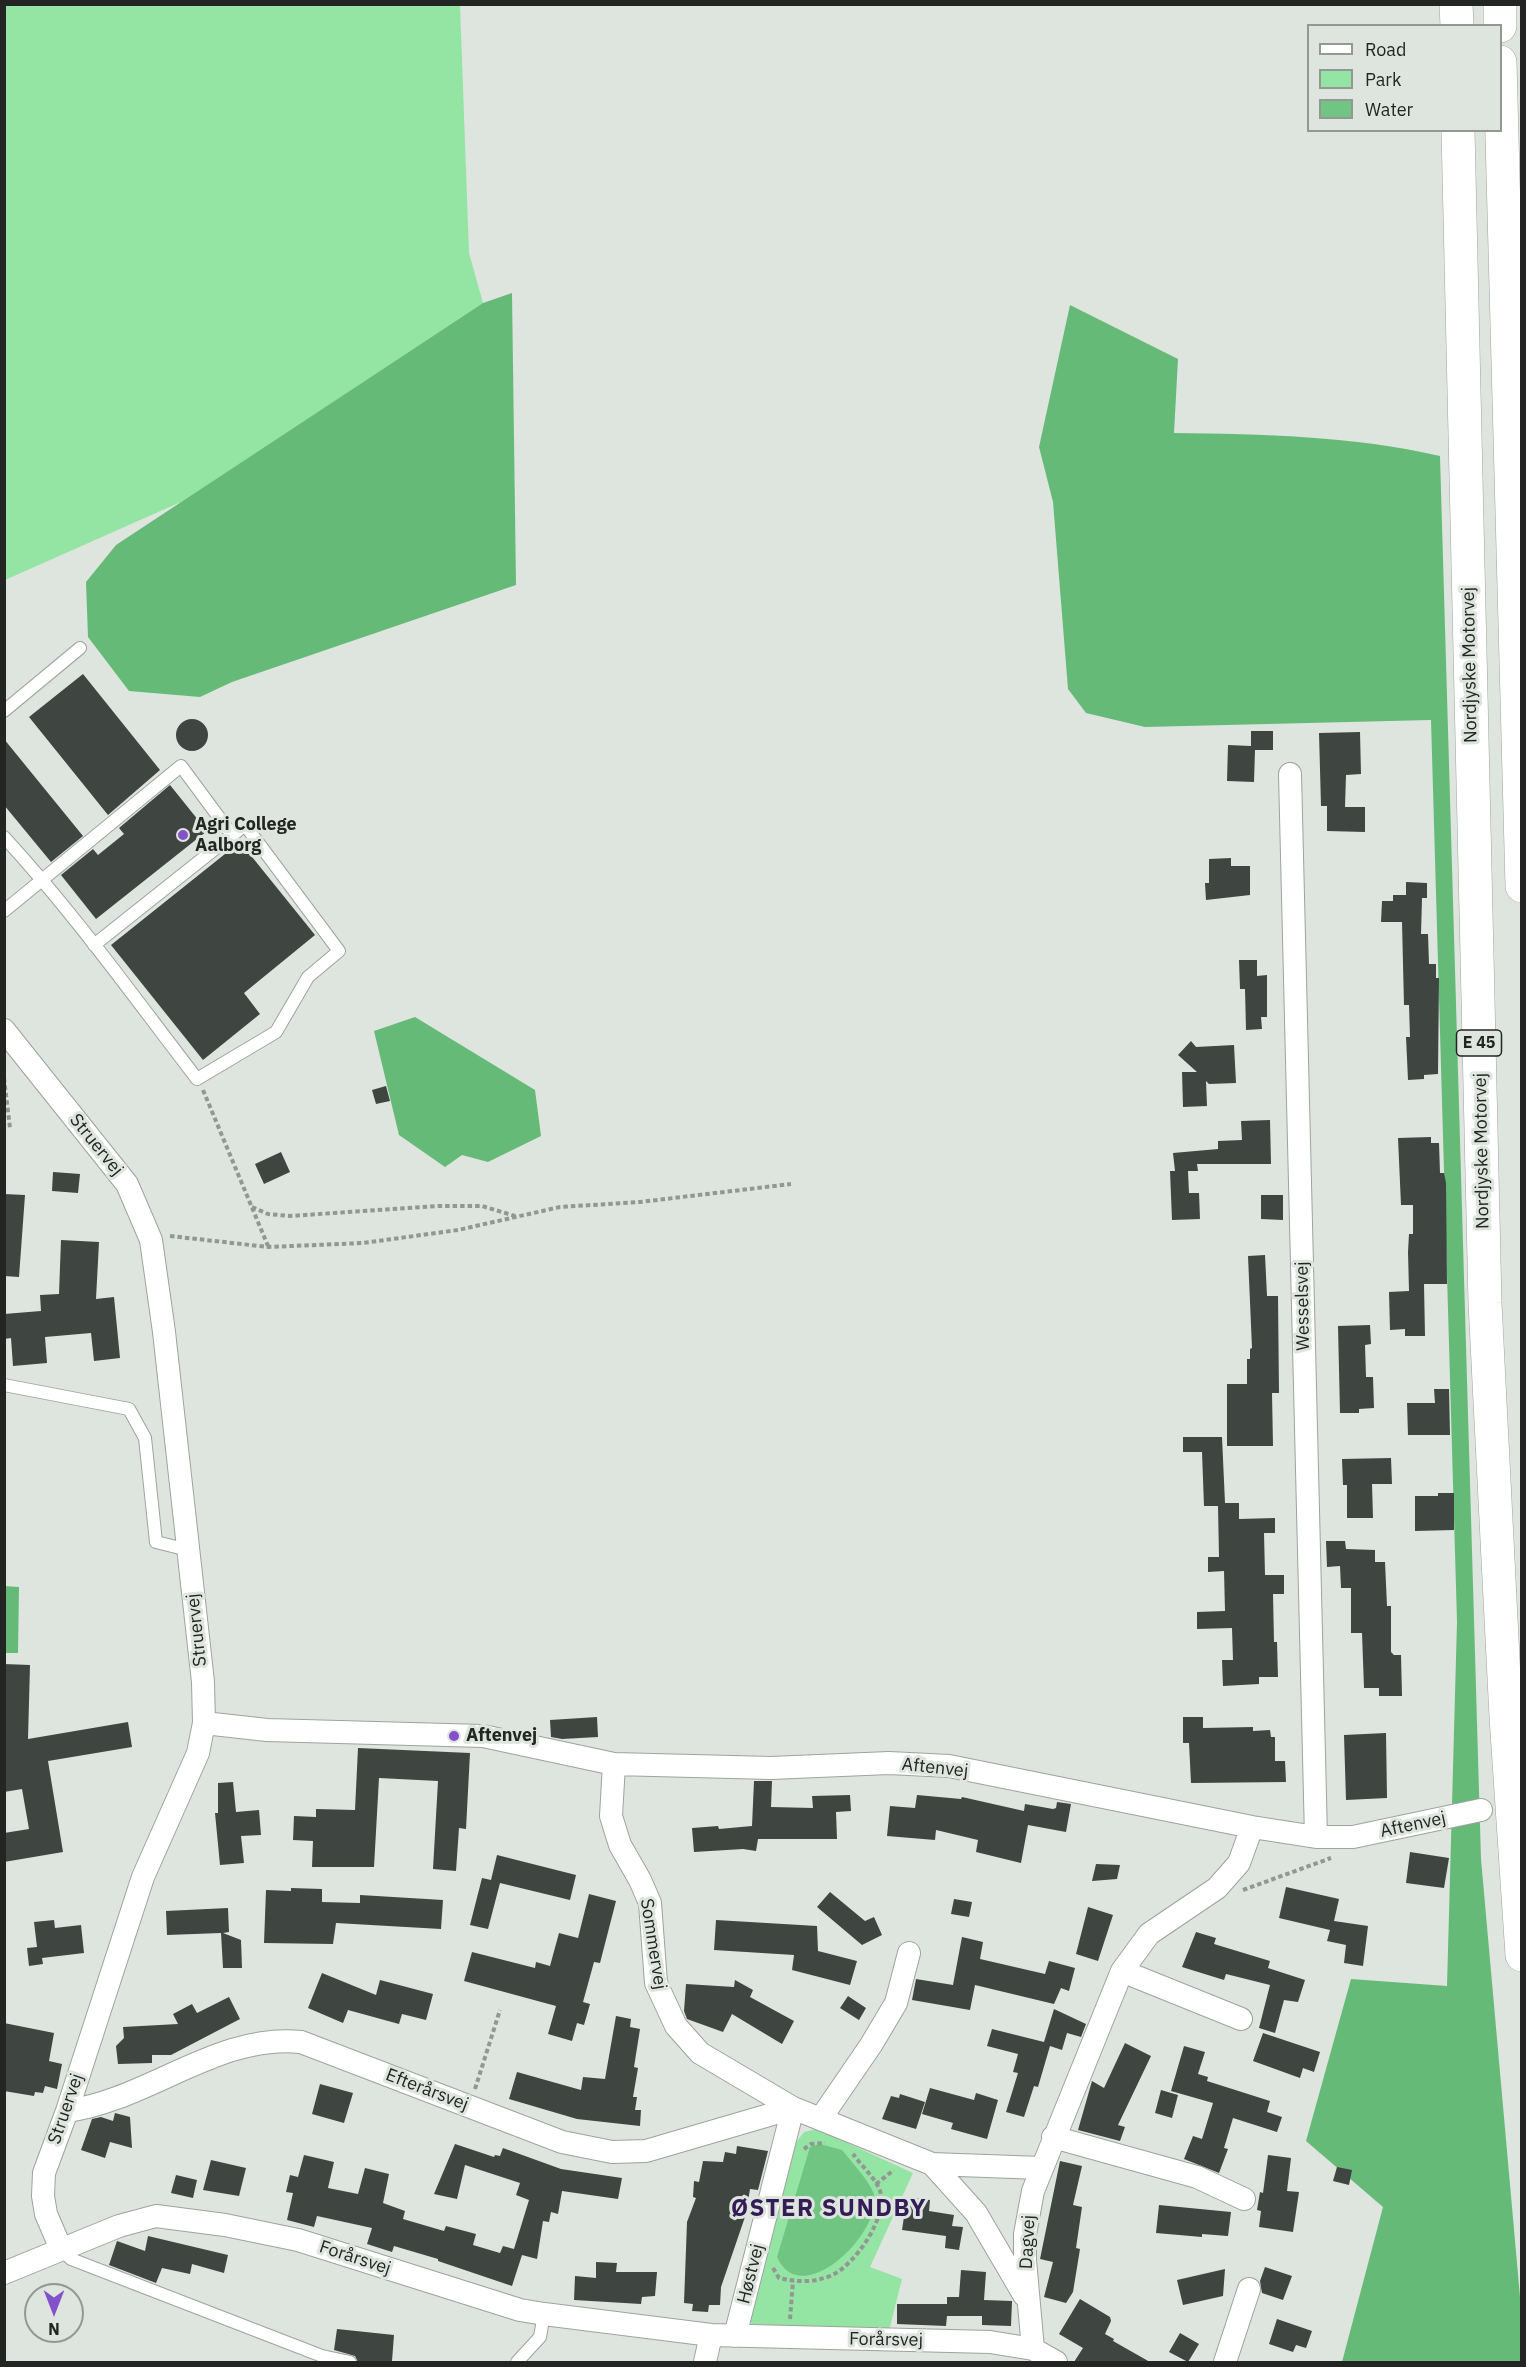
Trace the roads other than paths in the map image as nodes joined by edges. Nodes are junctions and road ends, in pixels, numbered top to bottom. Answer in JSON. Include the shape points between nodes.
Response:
{"nodes":[{"id":1,"x":1457,"y":4,"type":"edge"},
{"id":2,"x":1500,"y":4,"type":"edge"},
{"id":3,"x":1457,"y":24,"type":"edge"},
{"id":4,"x":1500,"y":24,"type":"edge"},
{"id":5,"x":1458,"y":132,"type":"edge"},
{"id":6,"x":1502,"y":132,"type":"edge"},
{"id":7,"x":80,"y":648,"type":"dead end"},
{"id":8,"x":4,"y":711,"type":"edge"},
{"id":9,"x":1290,"y":774,"type":"dead end"},
{"id":10,"x":232,"y":835,"type":"junction"},
{"id":11,"x":4,"y":837,"type":"edge"},
{"id":12,"x":43,"y":879,"type":"junction"},
{"id":13,"x":1521,"y":886,"type":"edge"},
{"id":14,"x":4,"y":911,"type":"edge"},
{"id":15,"x":94,"y":945,"type":"junction"},
{"id":16,"x":4,"y":1030,"type":"edge"},
{"id":17,"x":4,"y":1385,"type":"edge"},
{"id":18,"x":188,"y":1550,"type":"junction"},
{"id":19,"x":204,"y":1723,"type":"junction"},
{"id":20,"x":614,"y":1764,"type":"junction"},
{"id":21,"x":1481,"y":1810,"type":"dead end"},
{"id":22,"x":1252,"y":1827,"type":"junction"},
{"id":23,"x":1316,"y":1837,"type":"junction"},
{"id":24,"x":909,"y":1953,"type":"dead end"},
{"id":25,"x":1521,"y":1955,"type":"edge"},
{"id":26,"x":1122,"y":1971,"type":"junction"},
{"id":27,"x":1241,"y":2019,"type":"dead end"},
{"id":28,"x":793,"y":2108,"type":"junction"},
{"id":29,"x":67,"y":2111,"type":"junction"},
{"id":30,"x":821,"y":2118,"type":"junction"},
{"id":31,"x":1053,"y":2138,"type":"junction"},
{"id":32,"x":933,"y":2164,"type":"junction"},
{"id":33,"x":1041,"y":2168,"type":"junction"},
{"id":34,"x":1244,"y":2199,"type":"dead end"},
{"id":35,"x":61,"y":2249,"type":"junction"},
{"id":36,"x":4,"y":2273,"type":"edge"},
{"id":37,"x":1249,"y":2289,"type":"dead end"},
{"id":38,"x":1027,"y":2300,"type":"junction"},
{"id":39,"x":544,"y":2314,"type":"junction"},
{"id":40,"x":711,"y":2335,"type":"junction"},
{"id":41,"x":735,"y":2336,"type":"junction"},
{"id":42,"x":1033,"y":2349,"type":"junction"},
{"id":43,"x":350,"y":2362,"type":"edge"},
{"id":44,"x":517,"y":2362,"type":"edge"},
{"id":45,"x":705,"y":2362,"type":"edge"},
{"id":46,"x":1056,"y":2362,"type":"edge"},
{"id":47,"x":1225,"y":2362,"type":"edge"}],
"edges":[{"from":1,"to":3,"type":"highway"},
{"from":2,"to":4,"type":"highway"},
{"from":5,"to":25,"type":"highway","name":"Nordjyske Motorvej","number":"E 45","via":[[1485,1304]]},
{"from":6,"to":13,"type":"highway"},
{"from":7,"to":8,"type":"lane"},
{"from":9,"to":23,"type":"street","name":"Wesselsvej"},
{"from":10,"to":12,"type":"lane","via":[[181,766]]},
{"from":10,"to":15,"type":"lane"},
{"from":10,"to":15,"type":"lane","via":[[245,825],[339,951],[308,977],[276,1032],[197,1078]]},
{"from":11,"to":12,"type":"lane"},
{"from":12,"to":14,"type":"lane"},
{"from":12,"to":15,"type":"lane"},
{"from":16,"to":18,"type":"street","name":"Struervej","via":[[127,1184],[148,1233],[164,1332]]},
{"from":17,"to":18,"type":"lane","via":[[129,1409],[145,1438],[156,1542]]},
{"from":18,"to":19,"type":"street","name":"Struervej"},
{"from":19,"to":20,"type":"street","name":"Aftenvej","via":[[267,1730],[483,1736]]},
{"from":19,"to":29,"type":"street","name":"Struervej","via":[[198,1754],[143,1877]]},
{"from":20,"to":22,"type":"street","name":"Aftenvej","via":[[949,1766]]},
{"from":20,"to":28,"type":"street","name":"Sommervej","via":[[611,1815],[620,1845],[650,1903],[656,1983],[664,2003],[676,2026],[700,2053]]},
{"from":21,"to":23,"type":"street","name":"Aftenvej","via":[[1353,1837]]},
{"from":22,"to":23,"type":"street","name":"Aftenvej"},
{"from":22,"to":26,"type":"street","name":"Dagvej","via":[[1239,1863],[1217,1888],[1149,1934]]},
{"from":24,"to":30,"type":"street","via":[[896,2003]]},
{"from":26,"to":27,"type":"street"},
{"from":26,"to":31,"type":"street","name":"Dagvej"},
{"from":28,"to":29,"type":"street","name":"Efterårsvej","via":[[646,2151],[612,2152],[562,2142],[301,2042],[278,2040],[249,2044],[122,2097],[91,2108]]},
{"from":28,"to":30,"type":"street","name":"Sommervej"},
{"from":28,"to":41,"type":"street","name":"Høstvej"},
{"from":29,"to":35,"type":"street","name":"Struervej","via":[[43,2184],[46,2214]]},
{"from":30,"to":32,"type":"street","name":"Sommervej"},
{"from":31,"to":33,"type":"street","name":"Dagvej"},
{"from":31,"to":34,"type":"street","via":[[1197,2177]]},
{"from":32,"to":33,"type":"street","name":"Sommervej"},
{"from":32,"to":38,"type":"street","name":"Sommervej","via":[[976,2213]]},
{"from":33,"to":38,"type":"street","name":"Dagvej","via":[[1025,2234]]},
{"from":35,"to":36,"type":"street","name":"Forårsvej"},
{"from":35,"to":39,"type":"street","name":"Forårsvej","via":[[156,2216],[225,2224],[298,2240],[520,2310]]},
{"from":35,"to":43,"type":"lane","via":[[71,2259],[322,2356]]},
{"from":37,"to":47,"type":"street"},
{"from":38,"to":42,"type":"street","name":"Dagvej"},
{"from":39,"to":40,"type":"street","name":"Forårsvej"},
{"from":39,"to":44,"type":"lane","via":[[540,2337]]},
{"from":40,"to":41,"type":"street","name":"Forårsvej"},
{"from":40,"to":45,"type":"street"},
{"from":41,"to":42,"type":"street","name":"Forårsvej","via":[[990,2342]]},
{"from":42,"to":46,"type":"street","name":"Forårsvej"}]}
